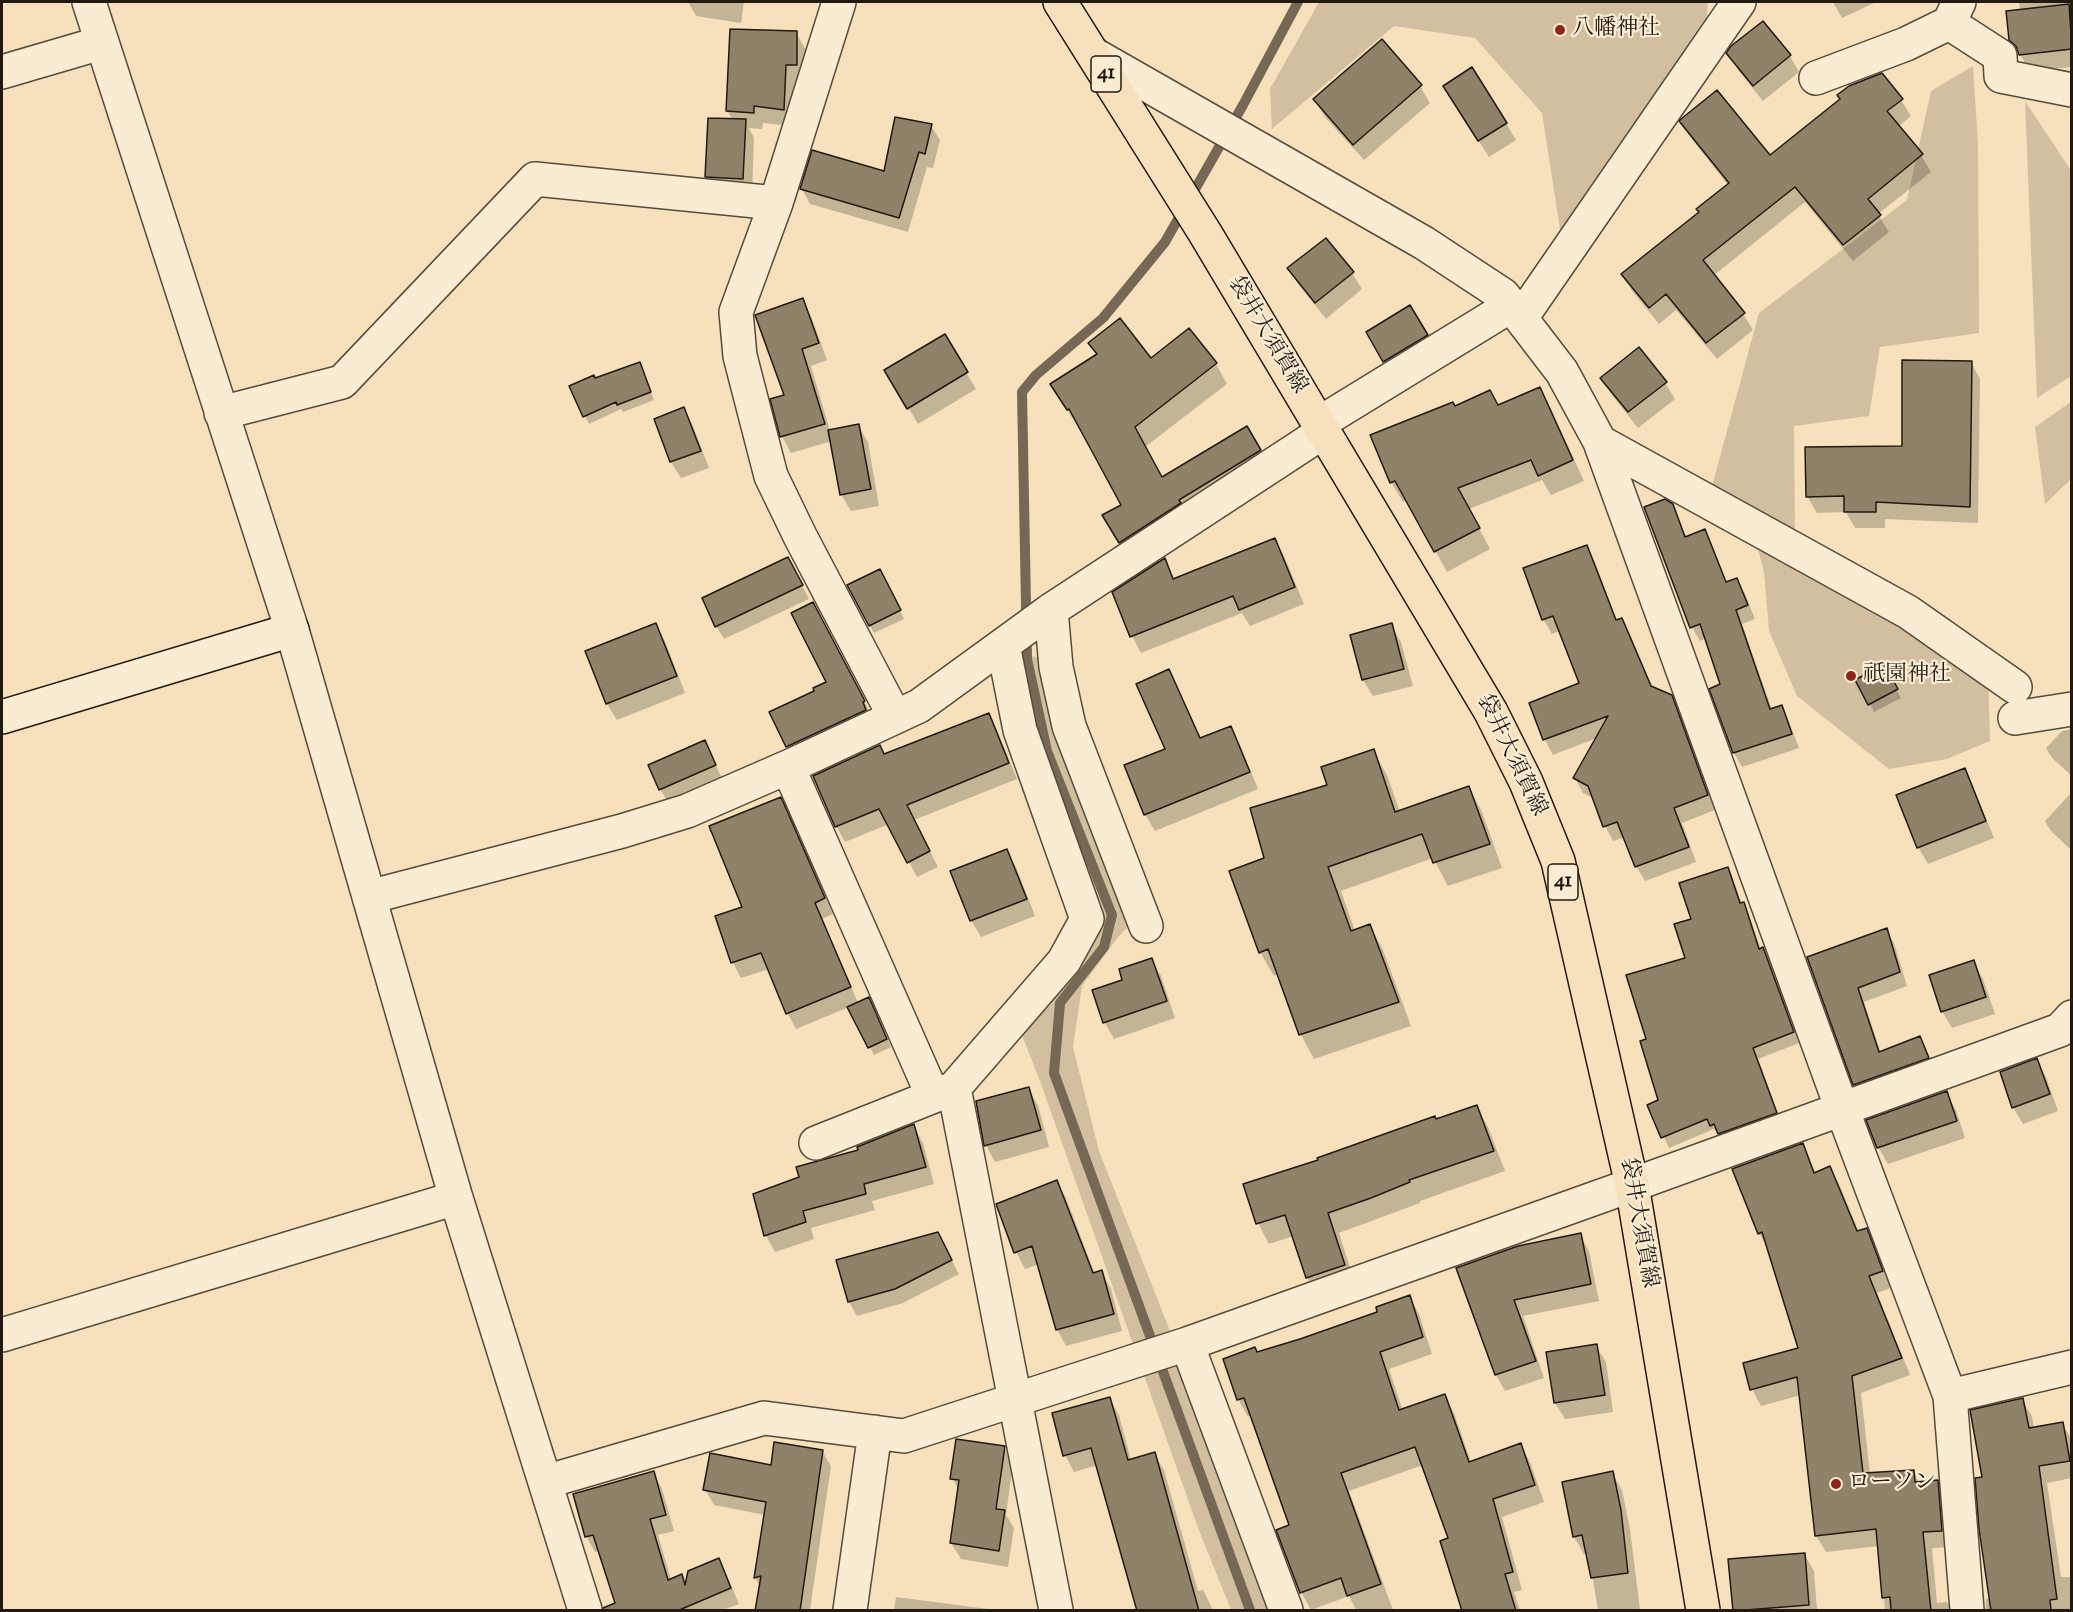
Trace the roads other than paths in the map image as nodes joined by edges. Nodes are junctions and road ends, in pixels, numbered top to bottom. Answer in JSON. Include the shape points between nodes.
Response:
{"nodes":[{"id":1,"x":89,"y":2,"type":"edge"},
{"id":2,"x":839,"y":2,"type":"edge"},
{"id":3,"x":1060,"y":2,"type":"edge"},
{"id":4,"x":1739,"y":2,"type":"edge"},
{"id":5,"x":1954,"y":12,"type":"edge"},
{"id":6,"x":101,"y":42,"type":"junction"},
{"id":7,"x":1093,"y":54,"type":"junction"},
{"id":8,"x":2,"y":72,"type":"edge"},
{"id":9,"x":1816,"y":78,"type":"dead end"},
{"id":10,"x":2072,"y":90,"type":"edge"},
{"id":11,"x":776,"y":203,"type":"junction"},
{"id":12,"x":1516,"y":312,"type":"junction"},
{"id":13,"x":221,"y":413,"type":"junction"},
{"id":14,"x":1320,"y":428,"type":"junction"},
{"id":15,"x":1600,"y":442,"type":"junction"},
{"id":16,"x":1051,"y":610,"type":"junction"},
{"id":17,"x":292,"y":630,"type":"junction"},
{"id":18,"x":1003,"y":645,"type":"junction"},
{"id":19,"x":2072,"y":709,"type":"edge"},
{"id":20,"x":2,"y":717,"type":"edge"},
{"id":21,"x":895,"y":717,"type":"junction"},
{"id":22,"x":788,"y":767,"type":"junction"},
{"id":23,"x":369,"y":897,"type":"junction"},
{"id":24,"x":1146,"y":926,"type":"dead end"},
{"id":25,"x":2072,"y":1017,"type":"edge"},
{"id":26,"x":944,"y":1092,"type":"junction"},
{"id":27,"x":1842,"y":1109,"type":"junction"},
{"id":28,"x":816,"y":1143,"type":"dead end"},
{"id":29,"x":1632,"y":1185,"type":"junction"},
{"id":30,"x":456,"y":1198,"type":"junction"},
{"id":31,"x":2,"y":1335,"type":"edge"},
{"id":32,"x":1187,"y":1344,"type":"junction"},
{"id":33,"x":2072,"y":1367,"type":"edge"},
{"id":34,"x":1950,"y":1396,"type":"junction"},
{"id":35,"x":1016,"y":1400,"type":"junction"},
{"id":36,"x":874,"y":1432,"type":"junction"},
{"id":37,"x":545,"y":1482,"type":"junction"},
{"id":38,"x":585,"y":1611,"type":"edge"},
{"id":39,"x":850,"y":1611,"type":"edge"},
{"id":40,"x":1056,"y":1611,"type":"edge"},
{"id":41,"x":1286,"y":1611,"type":"edge"},
{"id":42,"x":1703,"y":1611,"type":"edge"},
{"id":43,"x":1967,"y":1611,"type":"edge"}],
"edges":[{"from":1,"to":6,"type":"street"},
{"from":2,"to":11,"type":"street"},
{"from":3,"to":7,"type":"main road","name":"袋井大須賀線","number":"41"},
{"from":4,"to":12,"type":"street"},
{"from":5,"to":9,"type":"street","via":[[1906,44]]},
{"from":5,"to":10,"type":"street","via":[[2000,56],[2001,76]]},
{"from":6,"to":8,"type":"street"},
{"from":6,"to":13,"type":"street"},
{"from":7,"to":12,"type":"street","via":[[1424,243],[1503,295]]},
{"from":7,"to":14,"type":"main road","name":"袋井大須賀線","number":"41"},
{"from":11,"to":13,"type":"street","via":[[535,179],[342,382]]},
{"from":11,"to":21,"type":"street","via":[[736,312],[740,356],[771,477]]},
{"from":12,"to":14,"type":"street"},
{"from":12,"to":15,"type":"street","via":[[1562,372]]},
{"from":13,"to":17,"type":"street"},
{"from":14,"to":16,"type":"street"},
{"from":14,"to":29,"type":"main road","name":"袋井大須賀線","number":"41","via":[[1491,712],[1530,792],[1558,861]]},
{"from":15,"to":19,"type":"street","via":[[1908,612],[2015,702]]},
{"from":15,"to":27,"type":"street"},
{"from":16,"to":18,"type":"street"},
{"from":16,"to":24,"type":"street","via":[[1056,667],[1070,726]]},
{"from":17,"to":20,"type":"street"},
{"from":17,"to":23,"type":"street"},
{"from":18,"to":21,"type":"street","via":[[918,706]]},
{"from":18,"to":26,"type":"street","via":[[1020,730],[1087,920],[1064,961]]},
{"from":21,"to":22,"type":"street"},
{"from":22,"to":23,"type":"street","via":[[665,818]]},
{"from":22,"to":26,"type":"street"},
{"from":23,"to":30,"type":"street"},
{"from":25,"to":27,"type":"street","via":[[2060,1030]]},
{"from":26,"to":28,"type":"street"},
{"from":26,"to":35,"type":"street"},
{"from":27,"to":29,"type":"street"},
{"from":27,"to":34,"type":"street"},
{"from":29,"to":32,"type":"street"},
{"from":29,"to":42,"type":"main road","name":"袋井大須賀線","number":"41"},
{"from":30,"to":31,"type":"street"},
{"from":30,"to":37,"type":"street"},
{"from":32,"to":35,"type":"street"},
{"from":32,"to":41,"type":"street"},
{"from":33,"to":34,"type":"street"},
{"from":34,"to":43,"type":"street"},
{"from":35,"to":36,"type":"street","via":[[904,1436]]},
{"from":35,"to":40,"type":"street"},
{"from":36,"to":37,"type":"street","via":[[764,1418]]},
{"from":36,"to":39,"type":"street"},
{"from":37,"to":38,"type":"street"}]}
